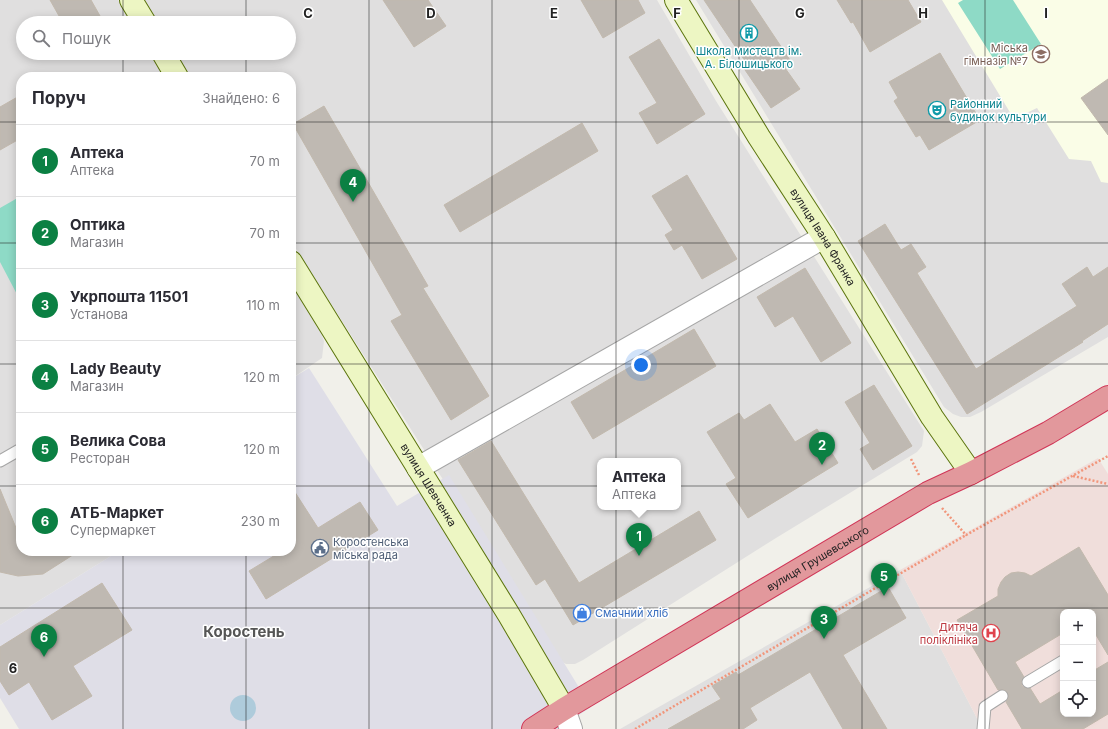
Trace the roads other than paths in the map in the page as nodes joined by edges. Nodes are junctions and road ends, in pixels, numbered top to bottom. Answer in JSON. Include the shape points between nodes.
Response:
{"nodes":[{"id":1,"x":131,"y":0,"type":"edge"},
{"id":2,"x":676,"y":0,"type":"edge"},
{"id":3,"x":141,"y":16,"type":"edge"},
{"id":4,"x":167,"y":60,"type":"edge"},
{"id":5,"x":174,"y":72,"type":"edge"},
{"id":6,"x":824,"y":238,"type":"junction"},
{"id":7,"x":296,"y":270,"type":"edge"},
{"id":8,"x":1108,"y":397,"type":"edge"},
{"id":9,"x":16,"y":452,"type":"edge"},
{"id":10,"x":0,"y":461,"type":"edge"},
{"id":11,"x":418,"y":468,"type":"junction"},
{"id":12,"x":971,"y":473,"type":"junction"},
{"id":13,"x":1060,"y":663,"type":"edge"},
{"id":14,"x":1028,"y":682,"type":"dead end"},
{"id":15,"x":1002,"y":696,"type":"dead end"},
{"id":16,"x":567,"y":719,"type":"edge"},
{"id":17,"x":533,"y":729,"type":"edge"},
{"id":18,"x":983,"y":729,"type":"edge"}],
"edges":[{"from":1,"to":3,"type":"street"},
{"from":2,"to":6,"type":"street","name":"вулиця Івана Франка"},
{"from":4,"to":5,"type":"street"},
{"from":6,"to":11,"type":"street"},
{"from":6,"to":12,"type":"street","name":"вулиця Івана Франка","via":[[932,417]]},
{"from":7,"to":11,"type":"street","name":"вулиця Шевченка"},
{"from":8,"to":12,"type":"highway","name":"вулиця Грушевського","via":[[1048,433]]},
{"from":9,"to":10,"type":"lane"},
{"from":11,"to":16,"type":"street","name":"вулиця Шевченка","via":[[509,615]]},
{"from":12,"to":16,"type":"highway","name":"вулиця Грушевського","via":[[928,493]]},
{"from":13,"to":14,"type":"lane"},
{"from":15,"to":18,"type":"lane","via":[[985,707]]},
{"from":16,"to":17,"type":"highway","name":"вулиця Грушевського"}]}
